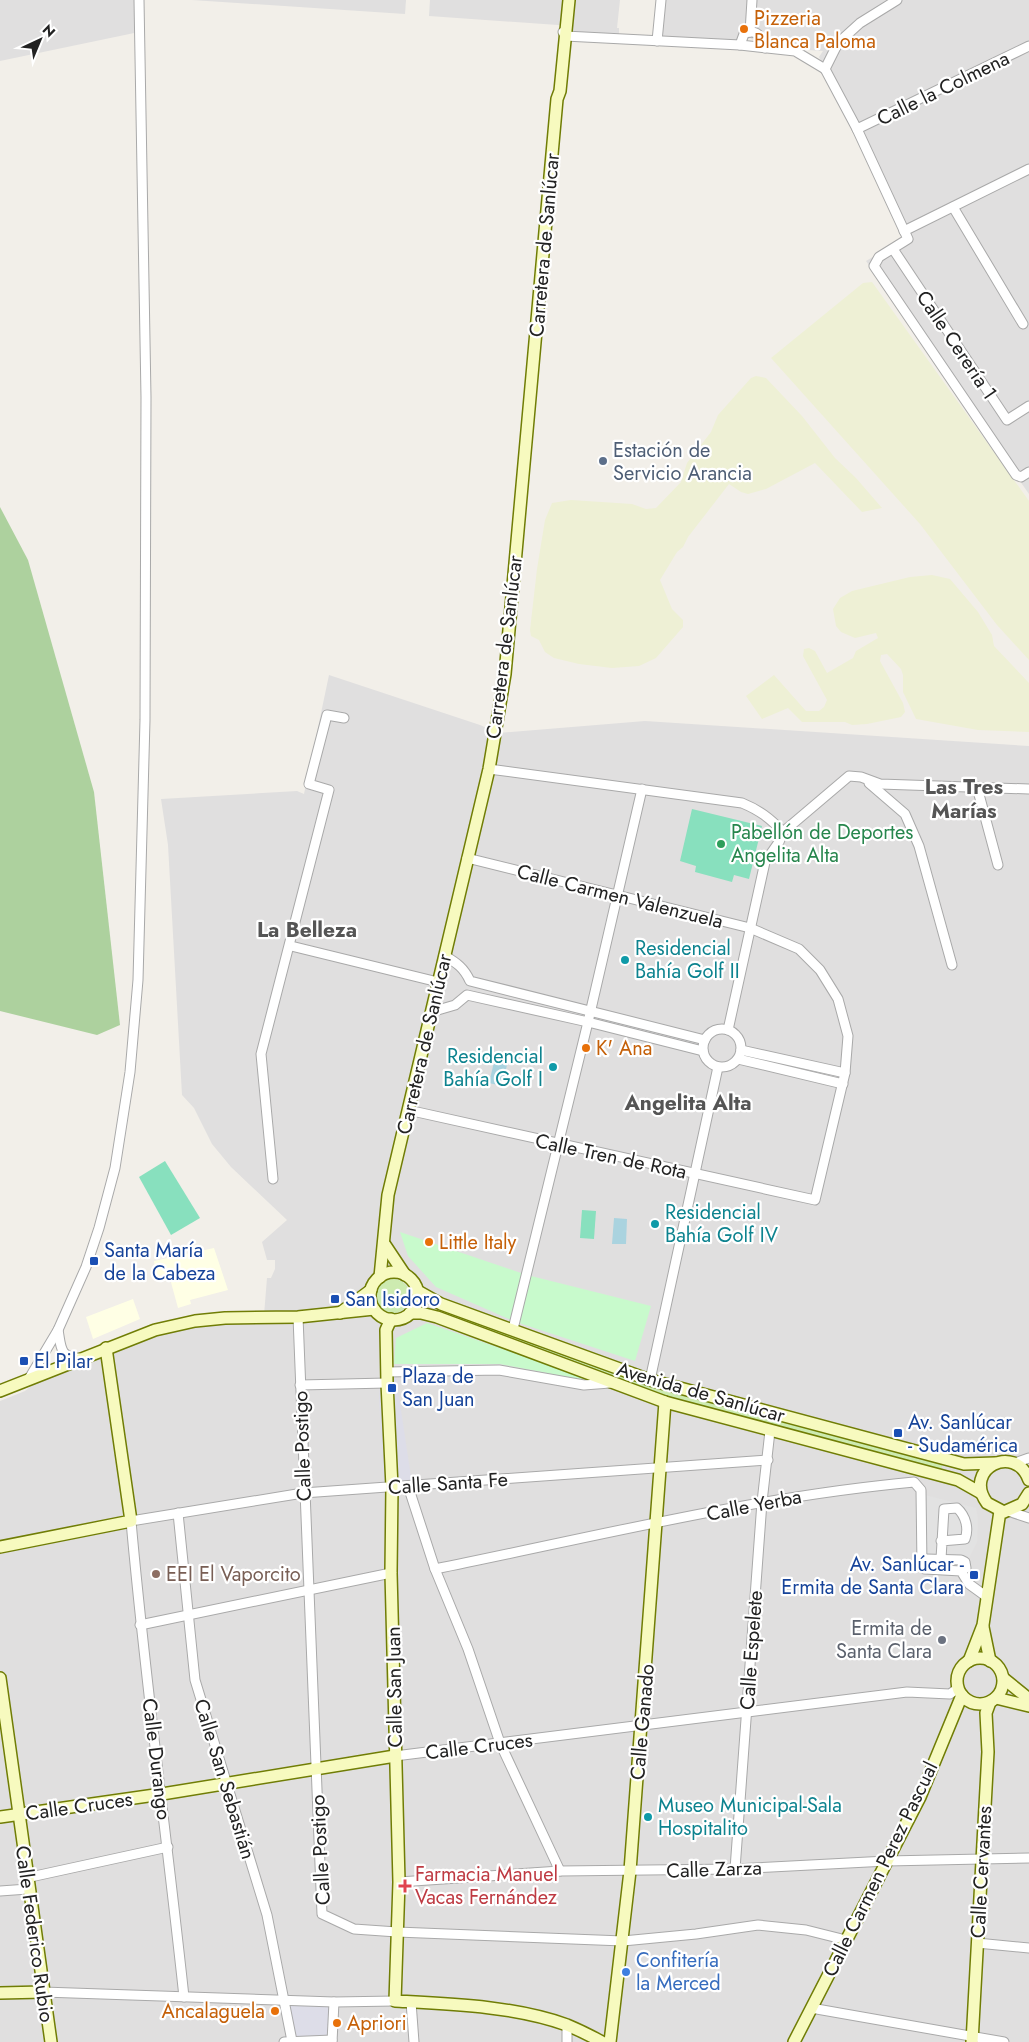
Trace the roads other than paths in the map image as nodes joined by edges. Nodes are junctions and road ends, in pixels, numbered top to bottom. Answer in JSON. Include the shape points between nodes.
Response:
{"nodes":[{"id":1,"x":561,"y":0,"type":"edge"},
{"id":2,"x":567,"y":0,"type":"edge"},
{"id":3,"x":661,"y":0,"type":"edge"},
{"id":4,"x":752,"y":0,"type":"edge"},
{"id":5,"x":897,"y":0,"type":"edge"},
{"id":6,"x":139,"y":1,"type":"edge"},
{"id":7,"x":750,"y":32,"type":"junction"},
{"id":8,"x":565,"y":36,"type":"junction"},
{"id":9,"x":657,"y":41,"type":"junction"},
{"id":10,"x":740,"y":45,"type":"junction"},
{"id":11,"x":1029,"y":46,"type":"edge"},
{"id":12,"x":765,"y":48,"type":"junction"},
{"id":13,"x":825,"y":69,"type":"junction"},
{"id":14,"x":556,"y":99,"type":"junction"},
{"id":15,"x":857,"y":129,"type":"junction"},
{"id":16,"x":1029,"y":169,"type":"edge"},
{"id":17,"x":953,"y":207,"type":"junction"},
{"id":18,"x":904,"y":231,"type":"junction"},
{"id":19,"x":893,"y":249,"type":"junction"},
{"id":20,"x":1023,"y":324,"type":"dead end"},
{"id":21,"x":1029,"y":406,"type":"edge"},
{"id":22,"x":1029,"y":472,"type":"edge"},
{"id":23,"x":344,"y":718,"type":"dead end"},
{"id":24,"x":488,"y":769,"type":"junction"},
{"id":25,"x":861,"y":776,"type":"junction"},
{"id":26,"x":977,"y":787,"type":"junction"},
{"id":27,"x":642,"y":789,"type":"junction"},
{"id":28,"x":1029,"y":789,"type":"edge"},
{"id":29,"x":783,"y":832,"type":"junction"},
{"id":30,"x":468,"y":858,"type":"junction"},
{"id":31,"x":998,"y":865,"type":"dead end"},
{"id":32,"x":618,"y":894,"type":"junction"},
{"id":33,"x":750,"y":928,"type":"junction"},
{"id":34,"x":291,"y":946,"type":"junction"},
{"id":35,"x":445,"y":956,"type":"junction"},
{"id":36,"x":952,"y":965,"type":"dead end"},
{"id":37,"x":470,"y":981,"type":"junction"},
{"id":38,"x":438,"y":982,"type":"junction"},
{"id":39,"x":467,"y":995,"type":"junction"},
{"id":40,"x":591,"y":1009,"type":"junction"},
{"id":41,"x":431,"y":1012,"type":"junction"},
{"id":42,"x":588,"y":1022,"type":"junction"},
{"id":43,"x":728,"y":1030,"type":"junction"},
{"id":44,"x":705,"y":1040,"type":"junction"},
{"id":45,"x":703,"y":1051,"type":"junction"},
{"id":46,"x":739,"y":1055,"type":"junction"},
{"id":47,"x":718,"y":1067,"type":"junction"},
{"id":48,"x":846,"y":1073,"type":"junction"},
{"id":49,"x":843,"y":1084,"type":"junction"},
{"id":50,"x":408,"y":1110,"type":"junction"},
{"id":51,"x":558,"y":1145,"type":"junction"},
{"id":52,"x":694,"y":1174,"type":"junction"},
{"id":53,"x":273,"y":1179,"type":"dead end"},
{"id":54,"x":815,"y":1200,"type":"joint"},
{"id":55,"x":384,"y":1245,"type":"junction"},
{"id":56,"x":406,"y":1275,"type":"junction"},
{"id":57,"x":380,"y":1276,"type":"junction"},
{"id":58,"x":371,"y":1290,"type":"junction"},
{"id":59,"x":416,"y":1290,"type":"junction"},
{"id":60,"x":374,"y":1309,"type":"junction"},
{"id":61,"x":340,"y":1313,"type":"junction"},
{"id":62,"x":410,"y":1313,"type":"junction"},
{"id":63,"x":298,"y":1317,"type":"junction"},
{"id":64,"x":391,"y":1319,"type":"junction"},
{"id":65,"x":513,"y":1329,"type":"junction"},
{"id":66,"x":58,"y":1330,"type":"junction"},
{"id":67,"x":60,"y":1348,"type":"junction"},
{"id":68,"x":106,"y":1348,"type":"junction"},
{"id":69,"x":46,"y":1350,"type":"junction"},
{"id":70,"x":79,"y":1358,"type":"junction"},
{"id":71,"x":30,"y":1377,"type":"junction"},
{"id":72,"x":387,"y":1377,"type":"junction"},
{"id":73,"x":650,"y":1380,"type":"junction"},
{"id":74,"x":611,"y":1382,"type":"junction"},
{"id":75,"x":300,"y":1385,"type":"junction"},
{"id":76,"x":0,"y":1391,"type":"edge"},
{"id":77,"x":665,"y":1402,"type":"junction"},
{"id":78,"x":770,"y":1431,"type":"junction"},
{"id":79,"x":1029,"y":1458,"type":"edge"},
{"id":80,"x":768,"y":1460,"type":"junction"},
{"id":81,"x":995,"y":1463,"type":"junction"},
{"id":82,"x":1015,"y":1463,"type":"junction"},
{"id":83,"x":660,"y":1466,"type":"junction"},
{"id":84,"x":1029,"y":1480,"type":"edge"},
{"id":85,"x":408,"y":1486,"type":"junction"},
{"id":86,"x":392,"y":1489,"type":"junction"},
{"id":87,"x":303,"y":1493,"type":"junction"},
{"id":88,"x":981,"y":1493,"type":"junction"},
{"id":89,"x":1028,"y":1499,"type":"edge"},
{"id":90,"x":762,"y":1502,"type":"junction"},
{"id":91,"x":1004,"y":1511,"type":"junction"},
{"id":92,"x":178,"y":1513,"type":"junction"},
{"id":93,"x":1029,"y":1518,"type":"edge"},
{"id":94,"x":131,"y":1521,"type":"junction"},
{"id":95,"x":655,"y":1525,"type":"junction"},
{"id":96,"x":941,"y":1541,"type":"dead end"},
{"id":97,"x":0,"y":1547,"type":"edge"},
{"id":98,"x":941,"y":1559,"type":"junction"},
{"id":99,"x":922,"y":1563,"type":"junction"},
{"id":100,"x":435,"y":1569,"type":"junction"},
{"id":101,"x":960,"y":1571,"type":"junction"},
{"id":102,"x":391,"y":1573,"type":"junction"},
{"id":103,"x":310,"y":1588,"type":"junction"},
{"id":104,"x":987,"y":1597,"type":"junction"},
{"id":105,"x":188,"y":1616,"type":"junction"},
{"id":106,"x":140,"y":1625,"type":"junction"},
{"id":107,"x":983,"y":1625,"type":"junction"},
{"id":108,"x":969,"y":1661,"type":"junction"},
{"id":109,"x":990,"y":1661,"type":"junction"},
{"id":110,"x":0,"y":1678,"type":"edge"},
{"id":111,"x":1003,"y":1678,"type":"junction"},
{"id":112,"x":960,"y":1691,"type":"junction"},
{"id":113,"x":1029,"y":1699,"type":"edge"},
{"id":114,"x":993,"y":1700,"type":"junction"},
{"id":115,"x":1029,"y":1706,"type":"edge"},
{"id":116,"x":748,"y":1710,"type":"junction"},
{"id":117,"x":642,"y":1725,"type":"junction"},
{"id":118,"x":500,"y":1743,"type":"junction"},
{"id":119,"x":395,"y":1756,"type":"junction"},
{"id":120,"x":315,"y":1769,"type":"junction"},
{"id":121,"x":226,"y":1782,"type":"junction"},
{"id":122,"x":162,"y":1794,"type":"junction"},
{"id":123,"x":17,"y":1815,"type":"junction"},
{"id":124,"x":0,"y":1817,"type":"edge"},
{"id":125,"x":168,"y":1847,"type":"junction"},
{"id":126,"x":981,"y":1858,"type":"junction"},
{"id":127,"x":1029,"y":1858,"type":"edge"},
{"id":128,"x":887,"y":1862,"type":"junction"},
{"id":129,"x":735,"y":1869,"type":"junction"},
{"id":130,"x":560,"y":1871,"type":"junction"},
{"id":131,"x":630,"y":1871,"type":"junction"},
{"id":132,"x":399,"y":1882,"type":"junction"},
{"id":133,"x":27,"y":1883,"type":"junction"},
{"id":134,"x":0,"y":1891,"type":"edge"},
{"id":135,"x":397,"y":1932,"type":"junction"},
{"id":136,"x":846,"y":1940,"type":"junction"},
{"id":137,"x":622,"y":1941,"type":"junction"},
{"id":138,"x":977,"y":1943,"type":"junction"},
{"id":139,"x":1029,"y":1948,"type":"edge"},
{"id":140,"x":43,"y":1992,"type":"junction"},
{"id":141,"x":0,"y":1993,"type":"edge"},
{"id":142,"x":184,"y":1997,"type":"junction"},
{"id":143,"x":283,"y":2000,"type":"junction"},
{"id":144,"x":396,"y":2001,"type":"junction"},
{"id":145,"x":334,"y":2002,"type":"junction"},
{"id":146,"x":411,"y":2002,"type":"junction"},
{"id":147,"x":811,"y":2008,"type":"junction"},
{"id":148,"x":567,"y":2025,"type":"junction"},
{"id":149,"x":972,"y":2040,"type":"edge"},
{"id":150,"x":332,"y":2041,"type":"edge"},
{"id":151,"x":50,"y":2042,"type":"edge"},
{"id":152,"x":288,"y":2042,"type":"edge"},
{"id":153,"x":414,"y":2042,"type":"edge"},
{"id":154,"x":567,"y":2042,"type":"edge"},
{"id":155,"x":602,"y":2042,"type":"edge"},
{"id":156,"x":610,"y":2042,"type":"edge"},
{"id":157,"x":794,"y":2042,"type":"edge"},
{"id":158,"x":1004,"y":2042,"type":"edge"}],
"edges":[{"from":1,"to":14,"type":"main road","name":"Carretera de Sanlúcar","via":[[553,88]]},
{"from":2,"to":8,"type":"main road","name":"Carretera de Sanlúcar"},
{"from":3,"to":9,"type":"street"},
{"from":4,"to":7,"type":"street"},
{"from":5,"to":13,"type":"street","via":[[860,23],[838,43]]},
{"from":6,"to":66,"type":"street","via":[[146,406],[145,720],[138,980],[130,1072],[115,1168],[86,1267]]},
{"from":7,"to":10,"type":"street","via":[[744,34]]},
{"from":7,"to":12,"type":"street","via":[[758,33]]},
{"from":8,"to":9,"type":"street"},
{"from":8,"to":14,"type":"main road","name":"Carretera de Sanlúcar","via":[[560,91]]},
{"from":9,"to":10,"type":"street"},
{"from":10,"to":12,"type":"street"},
{"from":11,"to":15,"type":"street","name":"Calle la Colmena"},
{"from":12,"to":13,"type":"street","via":[[794,51]]},
{"from":13,"to":15,"type":"street"},
{"from":14,"to":24,"type":"main road","name":"Carretera de Sanlúcar","via":[[505,674]]},
{"from":15,"to":18,"type":"street"},
{"from":16,"to":17,"type":"street"},
{"from":17,"to":18,"type":"street"},
{"from":17,"to":20,"type":"street"},
{"from":18,"to":19,"type":"street","via":[[908,240]]},
{"from":19,"to":21,"type":"street","name":"Calle Cerería 1","via":[[1007,420]]},
{"from":19,"to":22,"type":"street","via":[[879,257],[874,266],[1016,475],[1021,477]]},
{"from":23,"to":34,"type":"street","via":[[328,715],[309,784],[329,790]]},
{"from":24,"to":27,"type":"street"},
{"from":24,"to":30,"type":"main road","name":"Carretera de Sanlúcar"},
{"from":25,"to":26,"type":"street","via":[[880,784]]},
{"from":25,"to":29,"type":"street","via":[[849,776]]},
{"from":25,"to":36,"type":"street","via":[[905,814],[918,846]]},
{"from":26,"to":28,"type":"street"},
{"from":26,"to":31,"type":"street"},
{"from":27,"to":29,"type":"street","via":[[742,803],[763,813]]},
{"from":27,"to":32,"type":"street"},
{"from":29,"to":33,"type":"street","via":[[765,862]]},
{"from":30,"to":32,"type":"street","name":"Calle Carmen Valenzuela"},
{"from":30,"to":35,"type":"main road","name":"Carretera de Sanlúcar"},
{"from":32,"to":33,"type":"street","name":"Calle Carmen Valenzuela"},
{"from":32,"to":40,"type":"street"},
{"from":33,"to":43,"type":"street"},
{"from":33,"to":48,"type":"street","name":"Calle Carmen Valenzuela","via":[[799,949],[820,970],[838,999],[848,1036]]},
{"from":34,"to":38,"type":"street"},
{"from":34,"to":53,"type":"street","via":[[261,1054]]},
{"from":35,"to":37,"type":"street","via":[[461,966]]},
{"from":35,"to":38,"type":"main road","name":"Carretera de Sanlúcar"},
{"from":37,"to":39,"type":"street"},
{"from":37,"to":40,"type":"street"},
{"from":38,"to":41,"type":"main road","name":"Carretera de Sanlúcar"},
{"from":39,"to":41,"type":"street","via":[[455,1005]]},
{"from":39,"to":42,"type":"street"},
{"from":40,"to":42,"type":"street"},
{"from":40,"to":44,"type":"street"},
{"from":41,"to":50,"type":"main road","name":"Carretera de Sanlúcar"},
{"from":42,"to":45,"type":"street"},
{"from":42,"to":51,"type":"street"},
{"from":43,"to":44,"type":"street","via":[[715,1031]]},
{"from":43,"to":46,"type":"street","via":[[739,1040]]},
{"from":44,"to":45,"type":"street"},
{"from":45,"to":47,"type":"street","via":[[706,1059]]},
{"from":46,"to":47,"type":"street","via":[[732,1064]]},
{"from":46,"to":48,"type":"street"},
{"from":46,"to":49,"type":"street"},
{"from":47,"to":52,"type":"street"},
{"from":48,"to":49,"type":"street","name":"Calle Carmen Valenzuela"},
{"from":49,"to":54,"type":"street","name":"Calle Carmen Valenzuela"},
{"from":50,"to":51,"type":"street","name":"Calle Tren de Rota"},
{"from":50,"to":55,"type":"main road","name":"Carretera de Sanlúcar","via":[[388,1195]]},
{"from":51,"to":52,"type":"street","name":"Calle Tren de Rota"},
{"from":51,"to":65,"type":"street"},
{"from":52,"to":54,"type":"street","name":"Calle Tren de Rota"},
{"from":52,"to":73,"type":"street"},
{"from":55,"to":56,"type":"main road"},
{"from":55,"to":57,"type":"main road","name":"Carretera de Sanlúcar"},
{"from":56,"to":57,"type":"main road","via":[[393,1272]]},
{"from":56,"to":59,"type":"main road"},
{"from":57,"to":58,"type":"main road"},
{"from":58,"to":60,"type":"main road","via":[[370,1301]]},
{"from":58,"to":61,"type":"main road"},
{"from":59,"to":62,"type":"main road","via":[[417,1301]]},
{"from":59,"to":65,"type":"main road","name":"Avenida de Sanlúcar","via":[[441,1304]]},
{"from":60,"to":61,"type":"main road"},
{"from":60,"to":64,"type":"main road"},
{"from":61,"to":63,"type":"main road"},
{"from":62,"to":64,"type":"main road"},
{"from":62,"to":74,"type":"main road","name":"Avenida de Sanlúcar","via":[[436,1317]]},
{"from":63,"to":68,"type":"main road","via":[[225,1318],[194,1322],[155,1330]]},
{"from":63,"to":75,"type":"street","name":"Calle Postigo"},
{"from":64,"to":72,"type":"main road","name":"Calle San Juan","via":[[386,1330]]},
{"from":65,"to":73,"type":"main road","name":"Avenida de Sanlúcar"},
{"from":66,"to":67,"type":"street"},
{"from":66,"to":69,"type":"street"},
{"from":67,"to":69,"type":"street"},
{"from":67,"to":70,"type":"street","via":[[66,1356]]},
{"from":68,"to":70,"type":"main road"},
{"from":68,"to":94,"type":"main road"},
{"from":69,"to":71,"type":"street"},
{"from":70,"to":71,"type":"main road"},
{"from":71,"to":76,"type":"main road"},
{"from":72,"to":74,"type":"street","via":[[499,1370],[584,1385]]},
{"from":72,"to":75,"type":"street"},
{"from":72,"to":86,"type":"main road","name":"Calle San Juan"},
{"from":73,"to":81,"type":"main road","name":"Avenida de Sanlúcar","via":[[964,1464]]},
{"from":74,"to":77,"type":"main road","name":"Avenida de Sanlúcar"},
{"from":75,"to":87,"type":"street","name":"Calle Postigo"},
{"from":77,"to":78,"type":"main road","name":"Avenida de Sanlúcar"},
{"from":77,"to":83,"type":"main road","name":"Calle Ganado"},
{"from":78,"to":80,"type":"street","name":"Calle Espelete"},
{"from":78,"to":88,"type":"main road","name":"Avenida de Sanlúcar","via":[[958,1480]]},
{"from":79,"to":82,"type":"street"},
{"from":80,"to":83,"type":"street","name":"Calle Santa Fe"},
{"from":80,"to":90,"type":"street","name":"Calle Espelete"},
{"from":81,"to":82,"type":"main road","name":"Avenida de Sanlúcar"},
{"from":81,"to":88,"type":"main road","via":[[982,1475]]},
{"from":82,"to":84,"type":"main road"},
{"from":83,"to":85,"type":"street","name":"Calle Santa Fe"},
{"from":83,"to":95,"type":"main road","name":"Calle Ganado"},
{"from":85,"to":86,"type":"street","name":"Calle Santa Fe"},
{"from":85,"to":100,"type":"street"},
{"from":86,"to":87,"type":"street","name":"Calle Santa Fe"},
{"from":86,"to":102,"type":"main road","name":"Calle San Juan"},
{"from":87,"to":92,"type":"street","name":"Calle Santa Fe"},
{"from":87,"to":103,"type":"street","name":"Calle Postigo"},
{"from":88,"to":91,"type":"main road","name":"Avenida de Sanlúcar","via":[[987,1503]]},
{"from":89,"to":91,"type":"main road","via":[[1015,1509]]},
{"from":90,"to":95,"type":"street","name":"Calle Yerba"},
{"from":90,"to":99,"type":"street","name":"Calle Yerba","via":[[914,1482],[921,1490]]},
{"from":90,"to":116,"type":"street","name":"Calle Espelete"},
{"from":91,"to":93,"type":"street"},
{"from":91,"to":104,"type":"main road"},
{"from":92,"to":94,"type":"street","name":"Calle Santa Fe"},
{"from":92,"to":105,"type":"street","name":"Calle San Sebastián"},
{"from":94,"to":97,"type":"main road"},
{"from":94,"to":106,"type":"street","name":"Calle Durango"},
{"from":95,"to":100,"type":"street","name":"Calle Yerba"},
{"from":95,"to":117,"type":"main road","name":"Calle Ganado"},
{"from":96,"to":98,"type":"street"},
{"from":98,"to":99,"type":"street","via":[[926,1558]]},
{"from":98,"to":101,"type":"street","via":[[964,1562],[966,1568]]},
{"from":99,"to":101,"type":"street","via":[[925,1569]]},
{"from":100,"to":118,"type":"street","via":[[468,1649]]},
{"from":101,"to":104,"type":"street","via":[[969,1584]]},
{"from":102,"to":103,"type":"street"},
{"from":102,"to":119,"type":"main road","name":"Calle San Juan"},
{"from":103,"to":105,"type":"street"},
{"from":103,"to":120,"type":"street","name":"Calle Postigo"},
{"from":104,"to":107,"type":"main road"},
{"from":105,"to":106,"type":"street"},
{"from":105,"to":121,"type":"street","name":"Calle San Sebastián","via":[[195,1680]]},
{"from":106,"to":122,"type":"street","name":"Calle Durango"},
{"from":107,"to":108,"type":"main road"},
{"from":107,"to":109,"type":"main road"},
{"from":108,"to":109,"type":"main road"},
{"from":108,"to":112,"type":"main road","via":[[959,1672]]},
{"from":109,"to":111,"type":"main road","via":[[1000,1669]]},
{"from":110,"to":123,"type":"main road","name":"Calle Federico Rubio"},
{"from":111,"to":113,"type":"main road"},
{"from":111,"to":114,"type":"main road","via":[[1003,1685]]},
{"from":112,"to":114,"type":"main road","via":[[974,1704]]},
{"from":112,"to":116,"type":"street","name":"Calle Cruces","via":[[950,1694],[907,1692]]},
{"from":112,"to":128,"type":"main road","name":"Calle Carmen Perez Pascual","via":[[920,1797]]},
{"from":114,"to":115,"type":"main road"},
{"from":114,"to":126,"type":"main road","name":"Calle Cervantes","via":[[986,1713],[988,1752]]},
{"from":116,"to":117,"type":"street","name":"Calle Cruces"},
{"from":116,"to":129,"type":"street","name":"Calle Espelete"},
{"from":117,"to":118,"type":"street","name":"Calle Cruces"},
{"from":117,"to":131,"type":"main road","name":"Calle Ganado"},
{"from":118,"to":119,"type":"street","name":"Calle Cruces"},
{"from":118,"to":130,"type":"street"},
{"from":119,"to":120,"type":"main road","name":"Calle Cruces"},
{"from":119,"to":132,"type":"main road","name":"Calle San Juan"},
{"from":120,"to":121,"type":"main road","name":"Calle Cruces"},
{"from":120,"to":135,"type":"street","name":"Calle Postigo","via":[[322,1914],[354,1929]]},
{"from":121,"to":122,"type":"main road","name":"Calle Cruces"},
{"from":121,"to":143,"type":"street","name":"Calle San Sebastián","via":[[267,1915]]},
{"from":122,"to":123,"type":"main road","name":"Calle Cruces"},
{"from":122,"to":125,"type":"street","name":"Calle Durango"},
{"from":123,"to":124,"type":"main road","name":"Calle Cruces"},
{"from":123,"to":133,"type":"main road","name":"Calle Federico Rubio"},
{"from":125,"to":133,"type":"street"},
{"from":125,"to":142,"type":"street","name":"Calle Durango"},
{"from":126,"to":127,"type":"street","name":"Calle Zarza"},
{"from":126,"to":128,"type":"street","name":"Calle Zarza"},
{"from":126,"to":138,"type":"main road","name":"Calle Cervantes"},
{"from":128,"to":129,"type":"street","name":"Calle Zarza"},
{"from":128,"to":136,"type":"main road","name":"Calle Carmen Perez Pascual"},
{"from":129,"to":131,"type":"street","name":"Calle Zarza"},
{"from":130,"to":131,"type":"street","name":"Calle Zarza"},
{"from":130,"to":132,"type":"street","name":"Calle Zarza"},
{"from":131,"to":137,"type":"main road","name":"Calle Ganado"},
{"from":132,"to":135,"type":"main road","name":"Calle San Juan"},
{"from":133,"to":134,"type":"street"},
{"from":133,"to":140,"type":"main road","name":"Calle Federico Rubio"},
{"from":135,"to":137,"type":"street","name":"Calle Postigo"},
{"from":135,"to":144,"type":"main road","name":"Calle San Juan"},
{"from":136,"to":137,"type":"street","name":"Calle Postigo","via":[[806,1930],[758,1925]]},
{"from":136,"to":147,"type":"main road","name":"Calle Carmen Perez Pascual"},
{"from":137,"to":156,"type":"main road","name":"Calle Ganado"},
{"from":138,"to":139,"type":"street"},
{"from":138,"to":149,"type":"main road","name":"Calle Cervantes"},
{"from":140,"to":141,"type":"main road"},
{"from":140,"to":142,"type":"street"},
{"from":140,"to":151,"type":"main road","name":"Calle Federico Rubio"},
{"from":142,"to":143,"type":"street"},
{"from":143,"to":145,"type":"street"},
{"from":143,"to":152,"type":"street","name":"Calle San Sebastián"},
{"from":144,"to":145,"type":"street"},
{"from":144,"to":146,"type":"main road"},
{"from":145,"to":150,"type":"street"},
{"from":146,"to":148,"type":"main road","via":[[483,2008]]},
{"from":146,"to":153,"type":"street"},
{"from":147,"to":149,"type":"street"},
{"from":147,"to":157,"type":"main road","name":"Calle Carmen Perez Pascual"},
{"from":148,"to":154,"type":"street"},
{"from":148,"to":155,"type":"main road"},
{"from":149,"to":158,"type":"street"},
{"from":150,"to":152,"type":"street"}]}
